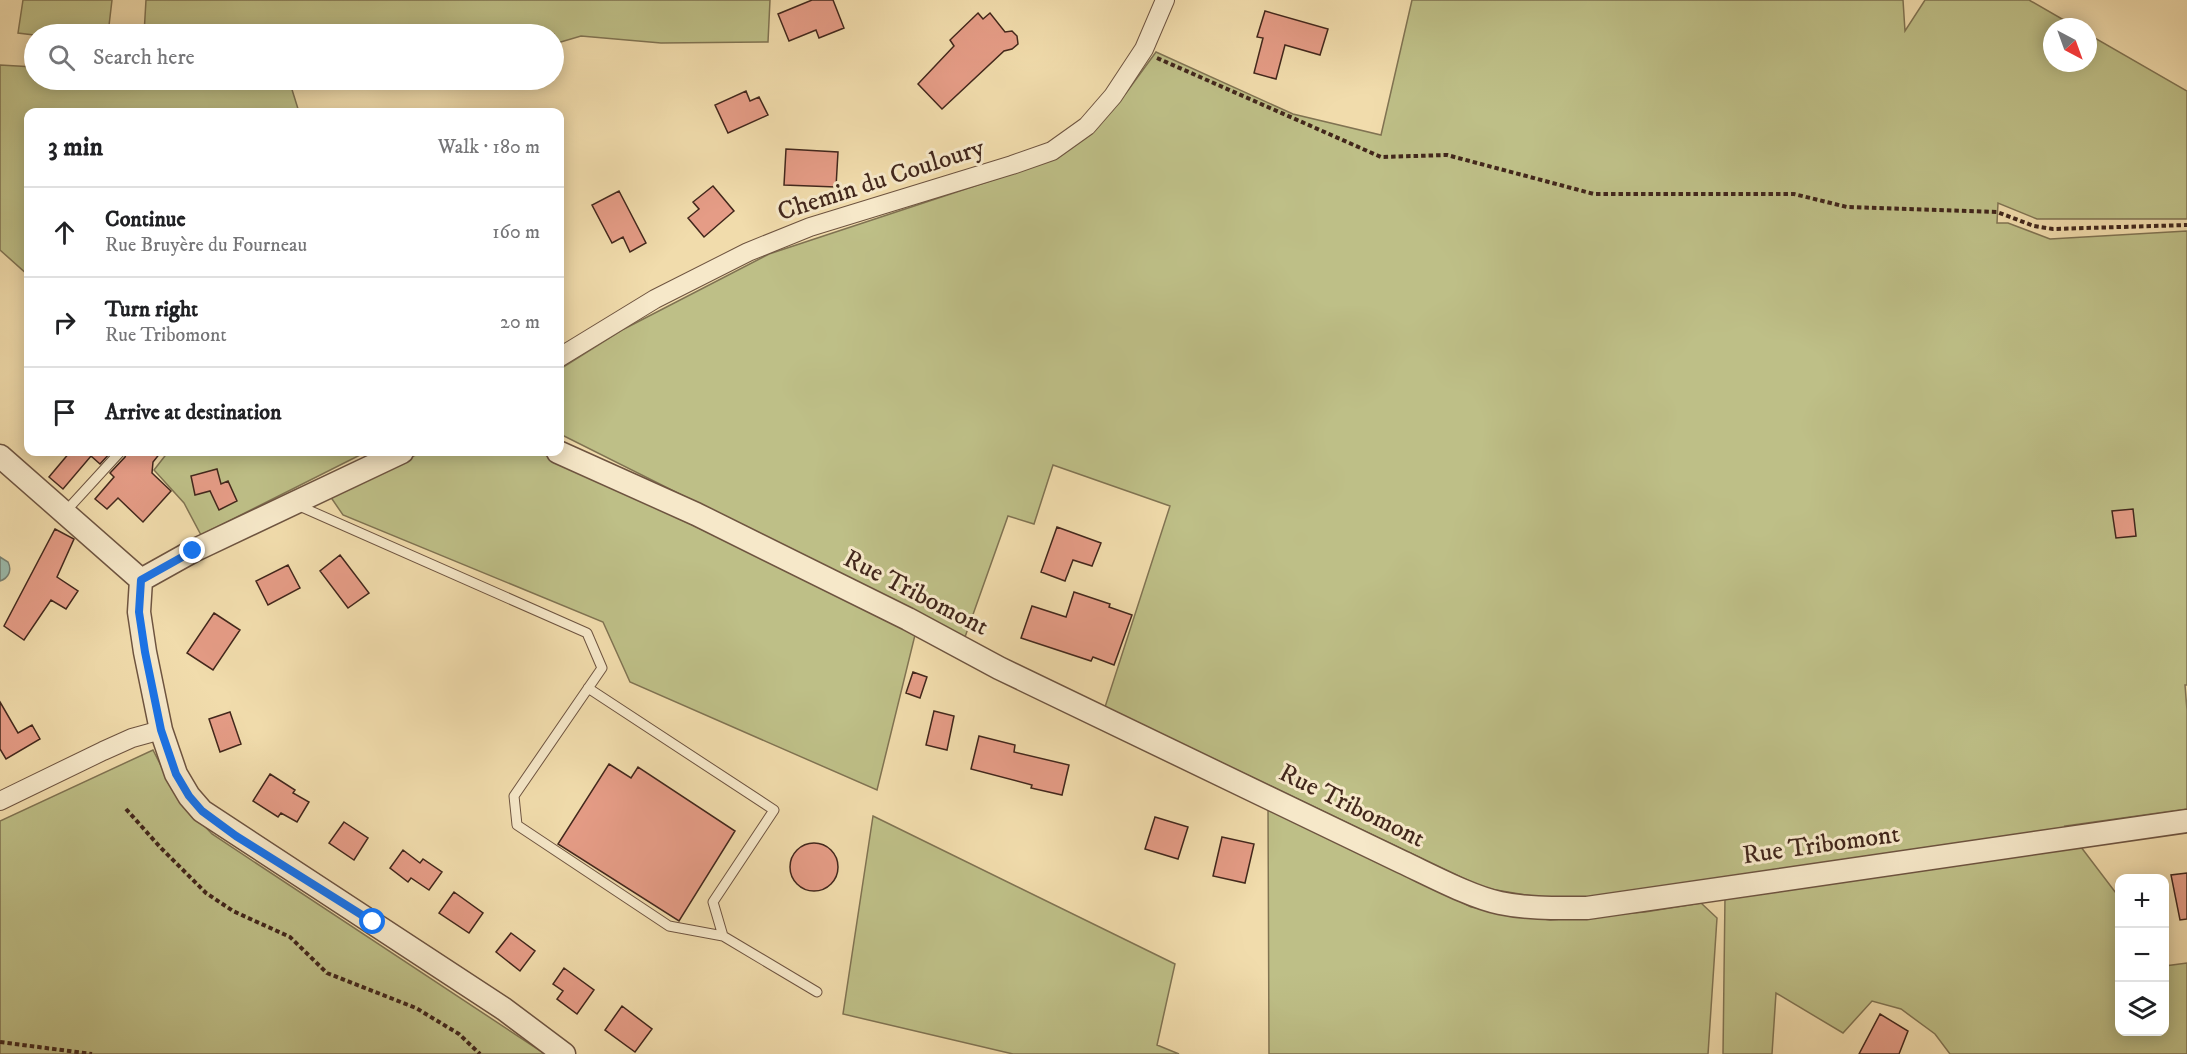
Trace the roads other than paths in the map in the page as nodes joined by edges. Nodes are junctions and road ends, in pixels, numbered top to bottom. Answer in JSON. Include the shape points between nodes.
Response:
{"nodes":[{"id":1,"x":1165,"y":0,"type":"edge"},
{"id":2,"x":564,"y":355,"type":"edge"},
{"id":3,"x":564,"y":455,"type":"edge"},
{"id":4,"x":0,"y":456,"type":"edge"},
{"id":5,"x":116,"y":456,"type":"edge"},
{"id":6,"x":394,"y":456,"type":"edge"},
{"id":7,"x":293,"y":504,"type":"junction"},
{"id":8,"x":64,"y":513,"type":"junction"},
{"id":9,"x":141,"y":580,"type":"junction"},
{"id":10,"x":588,"y":688,"type":"junction"},
{"id":11,"x":161,"y":730,"type":"junction"},
{"id":12,"x":0,"y":801,"type":"edge"},
{"id":13,"x":2187,"y":821,"type":"edge"},
{"id":14,"x":723,"y":936,"type":"junction"},
{"id":15,"x":817,"y":992,"type":"dead end"},
{"id":16,"x":564,"y":1054,"type":"edge"}],
"edges":[{"from":1,"to":2,"type":"street","name":"Chemin du Couloury","via":[[1143,50],[1101,112],[1052,151],[810,227],[748,252],[655,299]]},
{"from":3,"to":13,"type":"street","name":"Rue Tribomont","via":[[696,514],[999,668],[1402,862],[1499,903],[1587,908]]},
{"from":4,"to":8,"type":"street"},
{"from":5,"to":8,"type":"lane"},
{"from":6,"to":7,"type":"street"},
{"from":7,"to":9,"type":"street"},
{"from":7,"to":10,"type":"lane","via":[[586,633],[602,668]]},
{"from":8,"to":9,"type":"street"},
{"from":9,"to":11,"type":"street","via":[[139,612]]},
{"from":10,"to":14,"type":"lane","via":[[774,810],[713,902]]},
{"from":10,"to":14,"type":"lane","via":[[514,796],[517,825],[669,926]]},
{"from":11,"to":12,"type":"street","via":[[132,738]]},
{"from":11,"to":16,"type":"street","via":[[176,774],[202,811],[504,1009]]},
{"from":14,"to":15,"type":"lane"}]}
